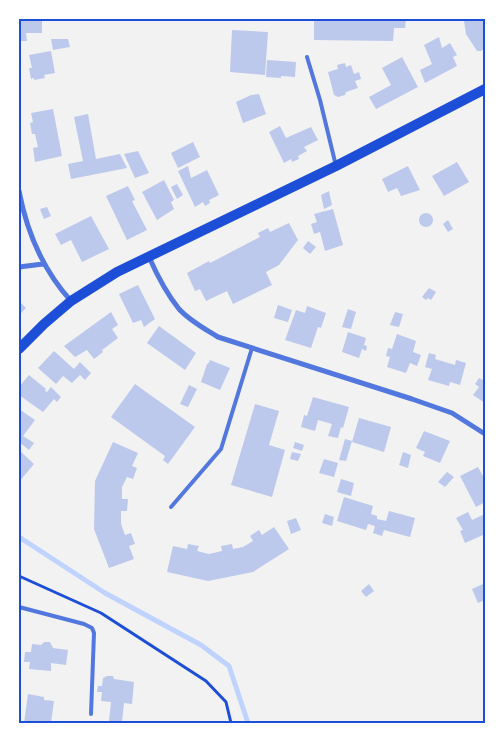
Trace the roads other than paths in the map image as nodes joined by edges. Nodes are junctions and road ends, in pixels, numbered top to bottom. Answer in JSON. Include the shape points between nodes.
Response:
{"nodes":[{"id":1,"x":307,"y":57,"type":"dead end"},
{"id":2,"x":485,"y":89,"type":"edge"},
{"id":3,"x":336,"y":166,"type":"junction"},
{"id":4,"x":19,"y":191,"type":"edge"},
{"id":5,"x":149,"y":257,"type":"junction"},
{"id":6,"x":43,"y":264,"type":"junction"},
{"id":7,"x":19,"y":266,"type":"edge"},
{"id":8,"x":71,"y":301,"type":"junction"},
{"id":9,"x":252,"y":348,"type":"junction"},
{"id":10,"x":19,"y":349,"type":"edge"},
{"id":11,"x":485,"y":434,"type":"edge"},
{"id":12,"x":171,"y":507,"type":"dead end"},
{"id":13,"x":19,"y":607,"type":"edge"},
{"id":14,"x":91,"y":714,"type":"dead end"}],
"edges":[{"from":1,"to":3,"type":"lane"},
{"from":2,"to":3,"type":"main road"},
{"from":3,"to":5,"type":"main road"},
{"from":4,"to":6,"type":"street"},
{"from":5,"to":8,"type":"main road","via":[[117,272]]},
{"from":5,"to":9,"type":"street","via":[[180,310],[218,337]]},
{"from":6,"to":7,"type":"street"},
{"from":6,"to":8,"type":"street"},
{"from":8,"to":10,"type":"main road"},
{"from":9,"to":11,"type":"street","via":[[420,402],[452,414]]},
{"from":9,"to":12,"type":"lane","via":[[221,449]]},
{"from":13,"to":14,"type":"lane","via":[[92,628]]}]}
